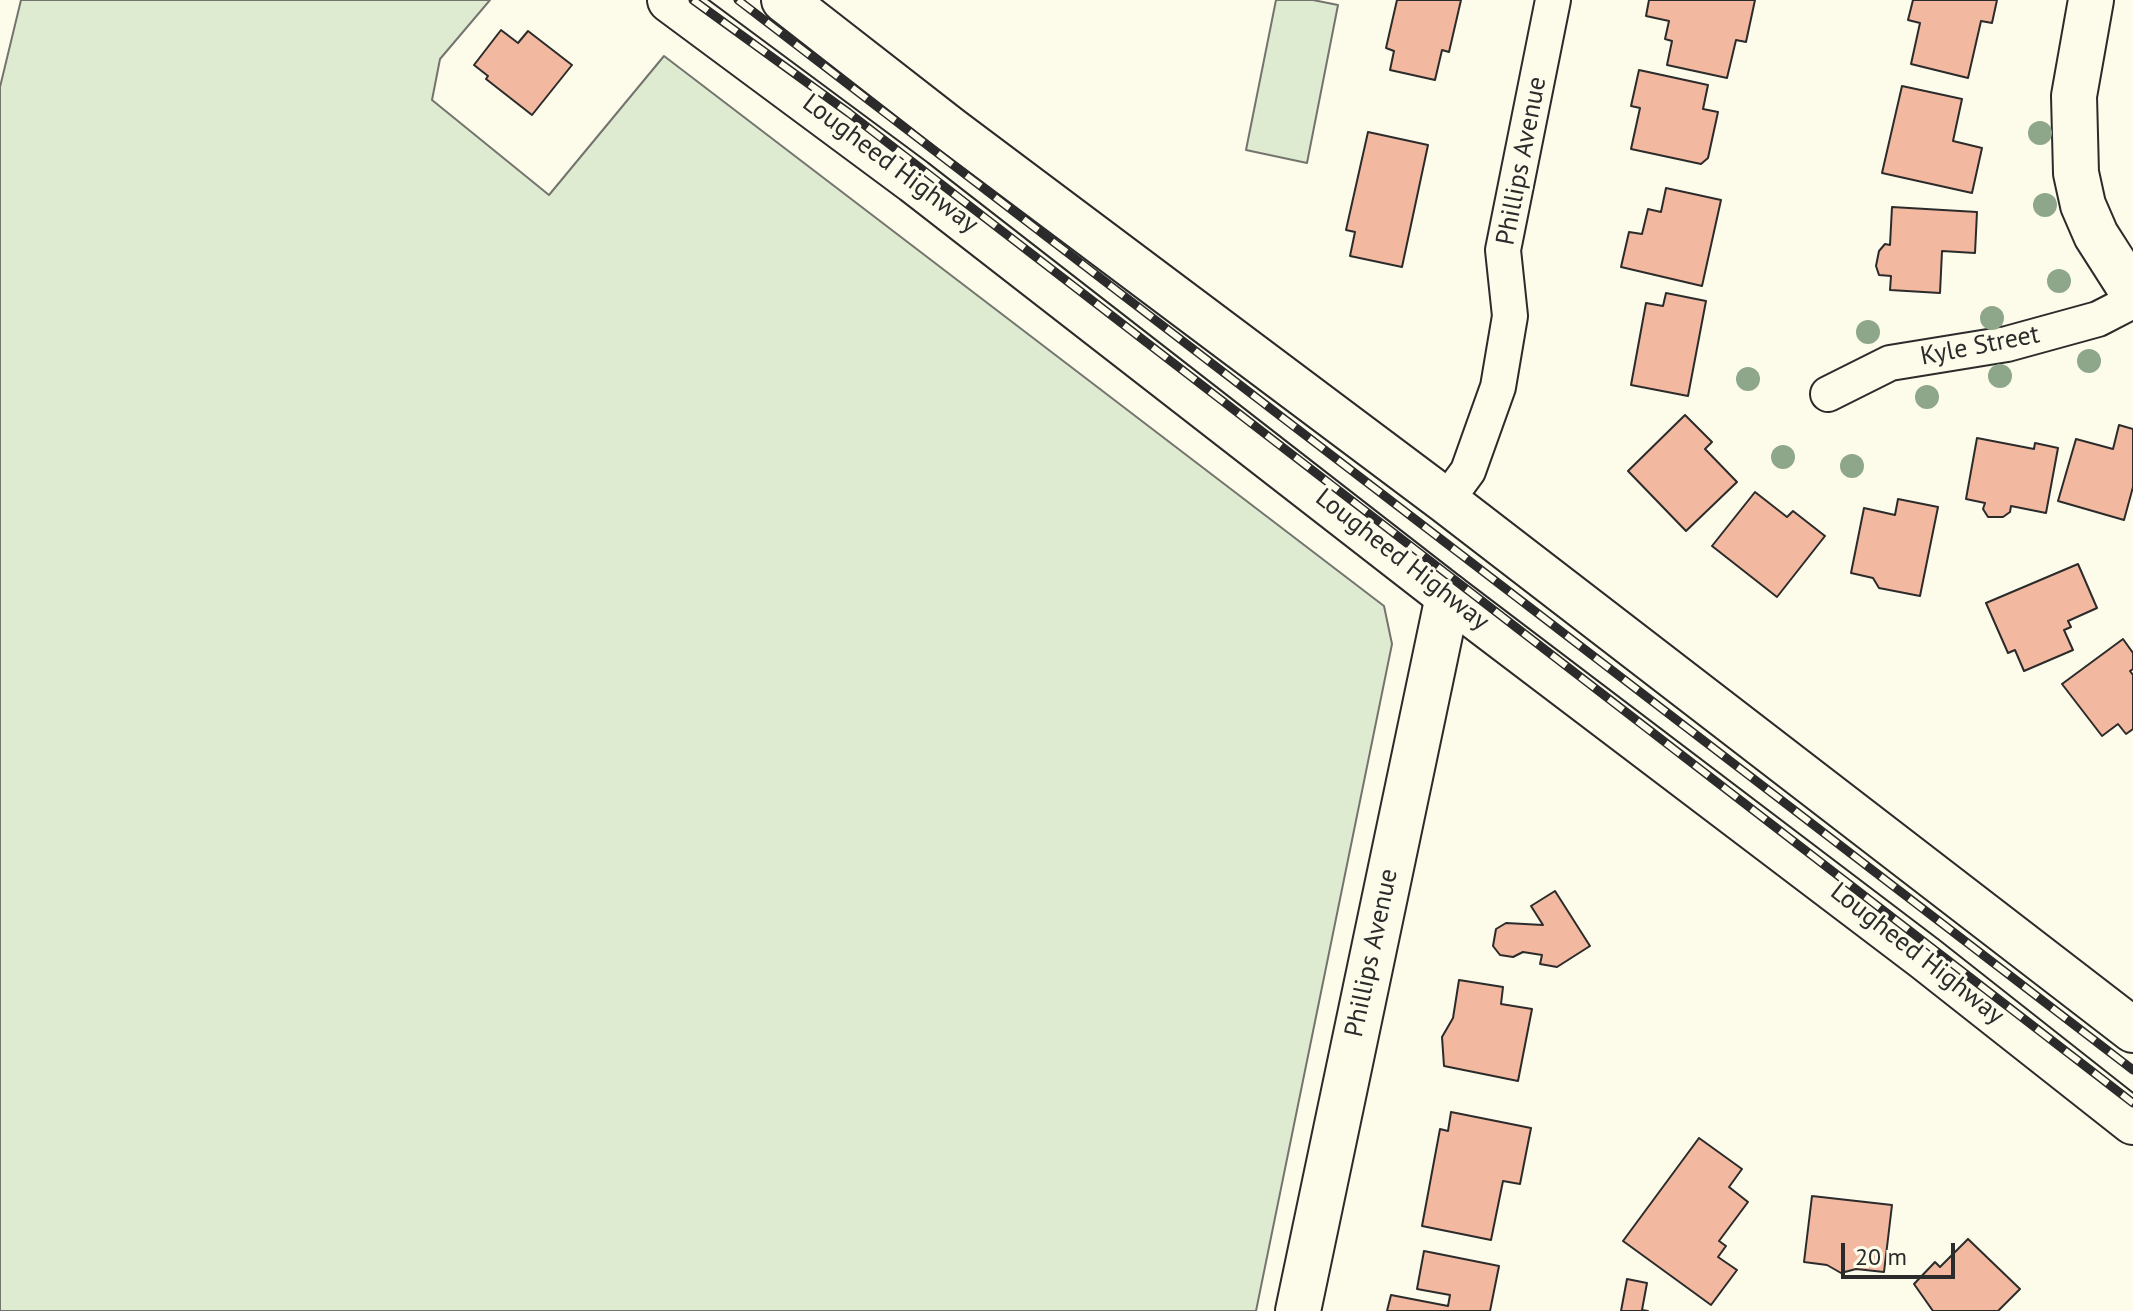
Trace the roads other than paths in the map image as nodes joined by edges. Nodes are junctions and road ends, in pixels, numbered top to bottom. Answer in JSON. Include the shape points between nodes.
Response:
{"nodes":[{"id":1,"x":670,"y":0,"type":"edge"},
{"id":2,"x":784,"y":0,"type":"edge"},
{"id":3,"x":1553,"y":0,"type":"edge"},
{"id":4,"x":2091,"y":0,"type":"edge"},
{"id":5,"x":2133,"y":293,"type":"edge"},
{"id":6,"x":2133,"y":301,"type":"edge"},
{"id":7,"x":1828,"y":394,"type":"dead end"},
{"id":8,"x":1446,"y":501,"type":"junction"},
{"id":9,"x":1448,"y":596,"type":"junction"},
{"id":10,"x":2133,"y":1030,"type":"edge"},
{"id":11,"x":2133,"y":1122,"type":"edge"},
{"id":12,"x":1298,"y":1311,"type":"edge"}],
"edges":[{"from":1,"to":9,"type":"main road","name":"Lougheed Highway","via":[[926,190]]},
{"from":2,"to":8,"type":"main road"},
{"from":3,"to":8,"type":"street","name":"Phillips Avenue","via":[[1503,250],[1510,316],[1498,387],[1468,471]]},
{"from":4,"to":5,"type":"main road","via":[[2074,96],[2076,173],[2096,235]]},
{"from":6,"to":7,"type":"street","name":"Kyle Street","via":[[2098,319],[2007,344],[1890,363]]},
{"from":8,"to":10,"type":"main road"},
{"from":9,"to":11,"type":"main road","name":"Lougheed Highway"},
{"from":9,"to":12,"type":"main road","name":"Phillips Avenue"}]}
